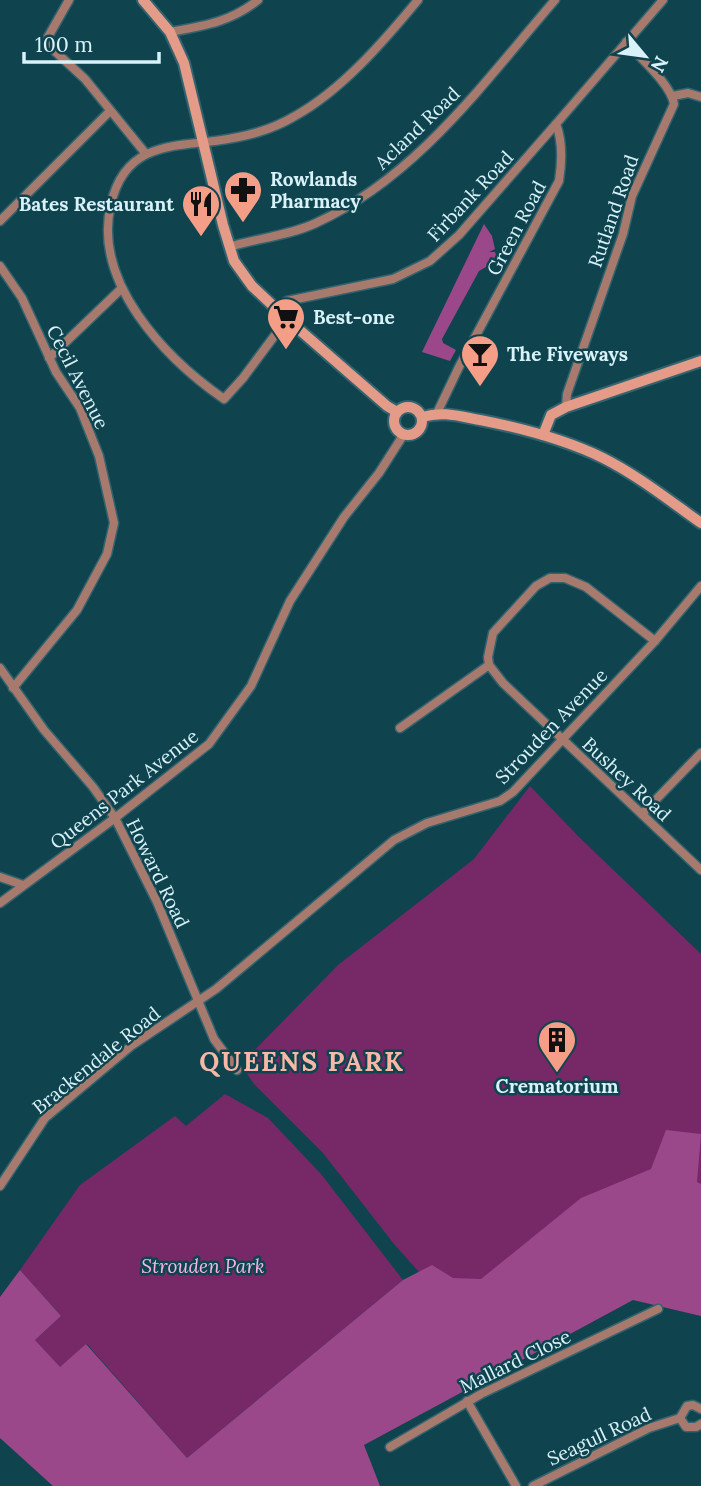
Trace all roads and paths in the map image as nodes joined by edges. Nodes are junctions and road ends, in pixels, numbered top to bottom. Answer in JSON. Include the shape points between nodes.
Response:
{"nodes":[{"id":1,"x":69,"y":0,"type":"edge"},
{"id":2,"x":143,"y":0,"type":"edge"},
{"id":3,"x":258,"y":0,"type":"edge"},
{"id":4,"x":418,"y":0,"type":"edge"},
{"id":5,"x":555,"y":0,"type":"edge"},
{"id":6,"x":663,"y":0,"type":"edge"},
{"id":7,"x":170,"y":32,"type":"junction"},
{"id":8,"x":626,"y":42,"type":"junction"},
{"id":9,"x":673,"y":96,"type":"junction"},
{"id":10,"x":701,"y":97,"type":"edge"},
{"id":11,"x":110,"y":111,"type":"junction"},
{"id":12,"x":556,"y":124,"type":"junction"},
{"id":13,"x":202,"y":142,"type":"junction"},
{"id":14,"x":146,"y":155,"type":"junction"},
{"id":15,"x":0,"y":221,"type":"edge"},
{"id":16,"x":229,"y":247,"type":"junction"},
{"id":17,"x":0,"y":266,"type":"edge"},
{"id":18,"x":121,"y":289,"type":"junction"},
{"id":19,"x":275,"y":308,"type":"junction"},
{"id":20,"x":287,"y":319,"type":"junction"},
{"id":21,"x":49,"y":358,"type":"junction"},
{"id":22,"x":701,"y":361,"type":"edge"},
{"id":23,"x":566,"y":407,"type":"junction"},
{"id":24,"x":397,"y":412,"type":"junction"},
{"id":25,"x":438,"y":413,"type":"junction"},
{"id":26,"x":422,"y":417,"type":"junction"},
{"id":27,"x":404,"y":434,"type":"junction"},
{"id":28,"x":543,"y":435,"type":"junction"},
{"id":29,"x":701,"y":523,"type":"edge"},
{"id":30,"x":701,"y":586,"type":"edge"},
{"id":31,"x":654,"y":641,"type":"junction"},
{"id":32,"x":489,"y":665,"type":"junction"},
{"id":33,"x":0,"y":667,"type":"edge"},
{"id":34,"x":13,"y":688,"type":"junction"},
{"id":35,"x":400,"y":728,"type":"dead end"},
{"id":36,"x":562,"y":740,"type":"junction"},
{"id":37,"x":701,"y":753,"type":"edge"},
{"id":38,"x":642,"y":814,"type":"junction"},
{"id":39,"x":115,"y":818,"type":"junction"},
{"id":40,"x":701,"y":870,"type":"edge"},
{"id":41,"x":0,"y":877,"type":"edge"},
{"id":42,"x":23,"y":885,"type":"junction"},
{"id":43,"x":0,"y":903,"type":"edge"},
{"id":44,"x":197,"y":1000,"type":"junction"},
{"id":45,"x":237,"y":1070,"type":"dead end"},
{"id":46,"x":0,"y":1186,"type":"edge"},
{"id":47,"x":658,"y":1309,"type":"dead end"},
{"id":48,"x":467,"y":1401,"type":"junction"},
{"id":49,"x":701,"y":1409,"type":"edge"},
{"id":50,"x":680,"y":1418,"type":"junction"},
{"id":51,"x":701,"y":1424,"type":"edge"},
{"id":52,"x":390,"y":1447,"type":"dead end"},
{"id":53,"x":516,"y":1486,"type":"edge"},
{"id":54,"x":533,"y":1486,"type":"edge"}],
"edges":[{"from":1,"to":11,"type":"street","via":[[48,45],[85,79]]},
{"from":2,"to":7,"type":"main road"},
{"from":3,"to":7,"type":"street","via":[[218,23]]},
{"from":4,"to":13,"type":"street","via":[[321,101],[257,134]]},
{"from":5,"to":16,"type":"street","name":"Acland Road","via":[[455,115],[391,178],[291,233]]},
{"from":6,"to":8,"type":"street"},
{"from":7,"to":13,"type":"main road","via":[[184,63]]},
{"from":8,"to":9,"type":"street"},
{"from":8,"to":12,"type":"street"},
{"from":9,"to":10,"type":"street","via":[[688,93]]},
{"from":9,"to":23,"type":"street","name":"Rutland Road","via":[[674,104],[632,196]]},
{"from":11,"to":14,"type":"street"},
{"from":11,"to":15,"type":"street"},
{"from":12,"to":19,"type":"street","name":"Firbank Road","via":[[459,235],[430,261],[393,279],[286,301]]},
{"from":12,"to":25,"type":"street","name":"Green Road","via":[[561,151],[559,181]]},
{"from":13,"to":14,"type":"street"},
{"from":13,"to":16,"type":"main road"},
{"from":14,"to":18,"type":"street","via":[[128,167],[117,183],[108,215],[111,259]]},
{"from":16,"to":19,"type":"main road","via":[[252,286]]},
{"from":17,"to":21,"type":"street","name":"Cecil Avenue","via":[[22,298]]},
{"from":18,"to":20,"type":"street","via":[[165,348],[224,399]]},
{"from":18,"to":21,"type":"street"},
{"from":19,"to":20,"type":"main road"},
{"from":20,"to":24,"type":"main road"},
{"from":21,"to":34,"type":"street","name":"Cecil Avenue","via":[[80,408],[99,456],[114,523],[107,554],[77,610]]},
{"from":22,"to":23,"type":"main road"},
{"from":23,"to":28,"type":"main road","via":[[551,415]]},
{"from":24,"to":26,"type":"main road","via":[[412,407]]},
{"from":24,"to":27,"type":"main road","via":[[394,425]]},
{"from":25,"to":26,"type":"main road"},
{"from":25,"to":28,"type":"main road"},
{"from":26,"to":27,"type":"main road","via":[[418,431]]},
{"from":27,"to":39,"type":"street","name":"Queens Park Avenue","via":[[290,601],[233,715],[209,744]]},
{"from":28,"to":29,"type":"main road","via":[[606,459]]},
{"from":30,"to":31,"type":"street","name":"Strouden Avenue"},
{"from":31,"to":32,"type":"street","via":[[586,587],[565,578],[550,578],[536,586],[493,633]]},
{"from":31,"to":36,"type":"street","name":"Strouden Avenue"},
{"from":32,"to":35,"type":"street"},
{"from":32,"to":36,"type":"street","name":"Bushey Road"},
{"from":33,"to":34,"type":"street","name":"Howard Road"},
{"from":34,"to":39,"type":"street","name":"Howard Road"},
{"from":36,"to":38,"type":"street","name":"Bushey Road"},
{"from":36,"to":44,"type":"street","name":"Strouden Avenue","via":[[500,801],[427,823],[394,840]]},
{"from":37,"to":38,"type":"street"},
{"from":38,"to":40,"type":"street","name":"Bushey Road"},
{"from":39,"to":42,"type":"street","name":"Queens Park Avenue"},
{"from":39,"to":44,"type":"street","name":"Howard Road","via":[[158,902]]},
{"from":41,"to":42,"type":"street"},
{"from":42,"to":43,"type":"street","name":"Queens Park Avenue"},
{"from":44,"to":45,"type":"street","via":[[214,1039]]},
{"from":44,"to":46,"type":"street","name":"Brackendale Road","via":[[131,1046],[45,1118]]},
{"from":47,"to":48,"type":"street","name":"Mallard Close"},
{"from":48,"to":52,"type":"street","name":"Mallard Close"},
{"from":48,"to":53,"type":"street"},
{"from":49,"to":50,"type":"street","name":"Seagull Road","via":[[687,1406]]},
{"from":50,"to":51,"type":"street","name":"Seagull Road","via":[[686,1427]]},
{"from":50,"to":54,"type":"street","name":"Seagull Road","via":[[649,1428]]}]}
